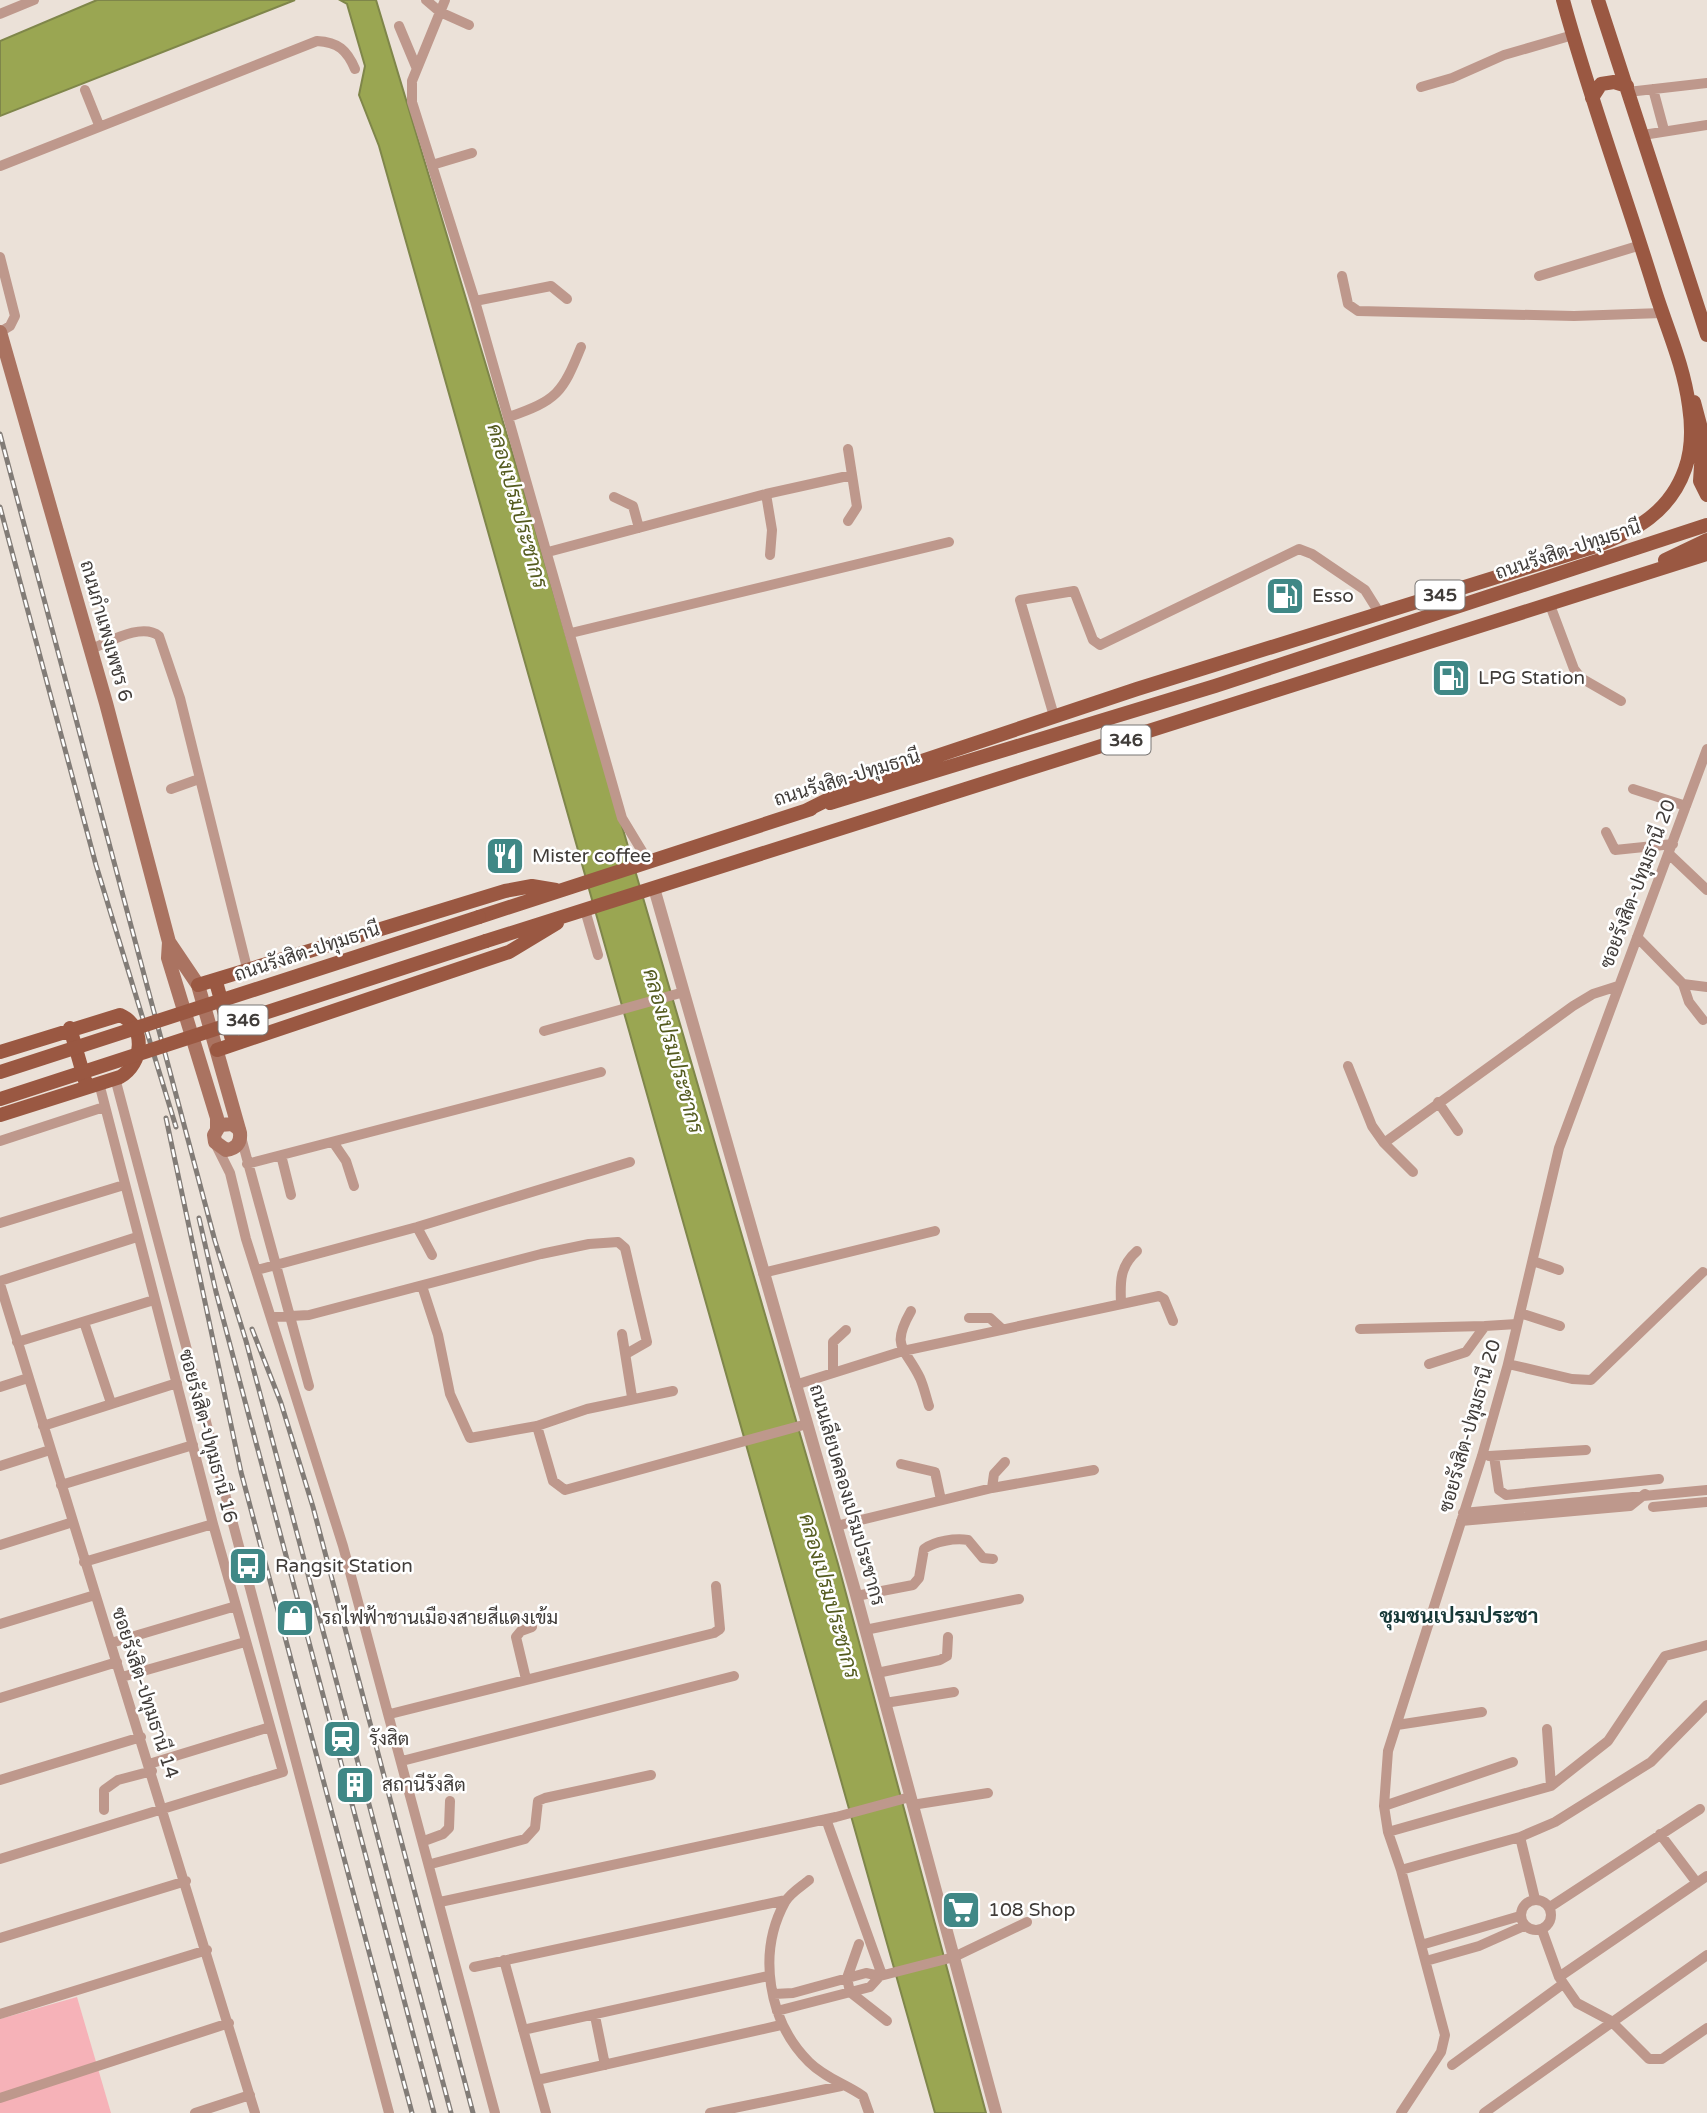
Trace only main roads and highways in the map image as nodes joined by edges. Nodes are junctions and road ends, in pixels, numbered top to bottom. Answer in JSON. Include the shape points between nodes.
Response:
{"nodes":[{"id":1,"x":1563,"y":0,"type":"edge"},
{"id":2,"x":1598,"y":0,"type":"edge"},
{"id":3,"x":1628,"y":89,"type":"junction"},
{"id":4,"x":1592,"y":98,"type":"junction"},
{"id":5,"x":1706,"y":331,"type":"edge"},
{"id":6,"x":0,"y":332,"type":"edge"},
{"id":7,"x":1676,"y":348,"type":"junction"},
{"id":8,"x":1707,"y":495,"type":"edge"},
{"id":9,"x":1707,"y":525,"type":"edge"},
{"id":10,"x":1707,"y":540,"type":"edge"},
{"id":11,"x":1707,"y":554,"type":"edge"},
{"id":12,"x":1607,"y":587,"type":"junction"},
{"id":13,"x":805,"y":811,"type":"junction"},
{"id":14,"x":558,"y":890,"type":"junction"},
{"id":15,"x":569,"y":914,"type":"junction"},
{"id":16,"x":169,"y":942,"type":"junction"},
{"id":17,"x":216,"y":982,"type":"junction"},
{"id":18,"x":198,"y":985,"type":"junction"},
{"id":19,"x":70,"y":1028,"type":"junction"},
{"id":20,"x":233,"y":1043,"type":"junction"},
{"id":21,"x":217,"y":1050,"type":"junction"},
{"id":22,"x":0,"y":1052,"type":"edge"},
{"id":23,"x":0,"y":1072,"type":"edge"},
{"id":24,"x":93,"y":1085,"type":"junction"},
{"id":25,"x":0,"y":1099,"type":"edge"},
{"id":26,"x":0,"y":1115,"type":"edge"},
{"id":27,"x":216,"y":1135,"type":"junction"},
{"id":28,"x":238,"y":1138,"type":"junction"}],
"edges":[{"from":1,"to":4,"type":"main road","number":"345"},
{"from":2,"to":3,"type":"main road"},
{"from":3,"to":4,"type":"main road","via":[[1614,82],[1601,84]]},
{"from":3,"to":5,"type":"main road"},
{"from":4,"to":7,"type":"main road","number":"345"},
{"from":6,"to":16,"type":"main road","name":"ถนนกำแพงเพชร 6"},
{"from":7,"to":8,"type":"main road","via":[[1701,422],[1700,481]]},
{"from":7,"to":13,"type":"main road","number":"345","via":[[1689,406],[1685,470],[1654,517],[1628,533],[1055,716],[861,782]]},
{"from":9,"to":13,"type":"main road","name":"ถนนรังสิต-ปทุมธานี","number":"346","via":[[1202,690]]},
{"from":10,"to":12,"type":"main road"},
{"from":11,"to":12,"type":"main road","number":"346"},
{"from":12,"to":15,"type":"main road","number":"346"},
{"from":13,"to":14,"type":"main road","name":"ถนนรังสิต-ปทุมธานี","number":"346"},
{"from":14,"to":17,"type":"main road","via":[[532,886],[505,891]]},
{"from":14,"to":23,"type":"main road","name":"ถนนรังสิต-ปทุมธานี","number":"346","bridge":true},
{"from":15,"to":20,"type":"main road","via":[[509,952]]},
{"from":15,"to":25,"type":"main road","number":"346","bridge":true},
{"from":16,"to":18,"type":"main road","name":"ถนนกำแพงเพชร 6"},
{"from":16,"to":27,"type":"main road","name":"ถนนกำแพงเพชร 6","via":[[168,958],[217,1118]]},
{"from":17,"to":18,"type":"main road"},
{"from":17,"to":20,"type":"main road"},
{"from":18,"to":21,"type":"main road","name":"ถนนกำแพงเพชร 6"},
{"from":19,"to":22,"type":"main road"},
{"from":19,"to":24,"type":"main road"},
{"from":19,"to":24,"type":"main road","via":[[120,1014],[137,1036],[139,1058],[131,1071]]},
{"from":20,"to":21,"type":"main road"},
{"from":21,"to":28,"type":"main road","name":"ถนนกำแพงเพชร 6"},
{"from":24,"to":26,"type":"main road"},
{"from":27,"to":28,"type":"main road","via":[[228,1123]]},
{"from":27,"to":28,"type":"main road","via":[[226,1150]]}]}
